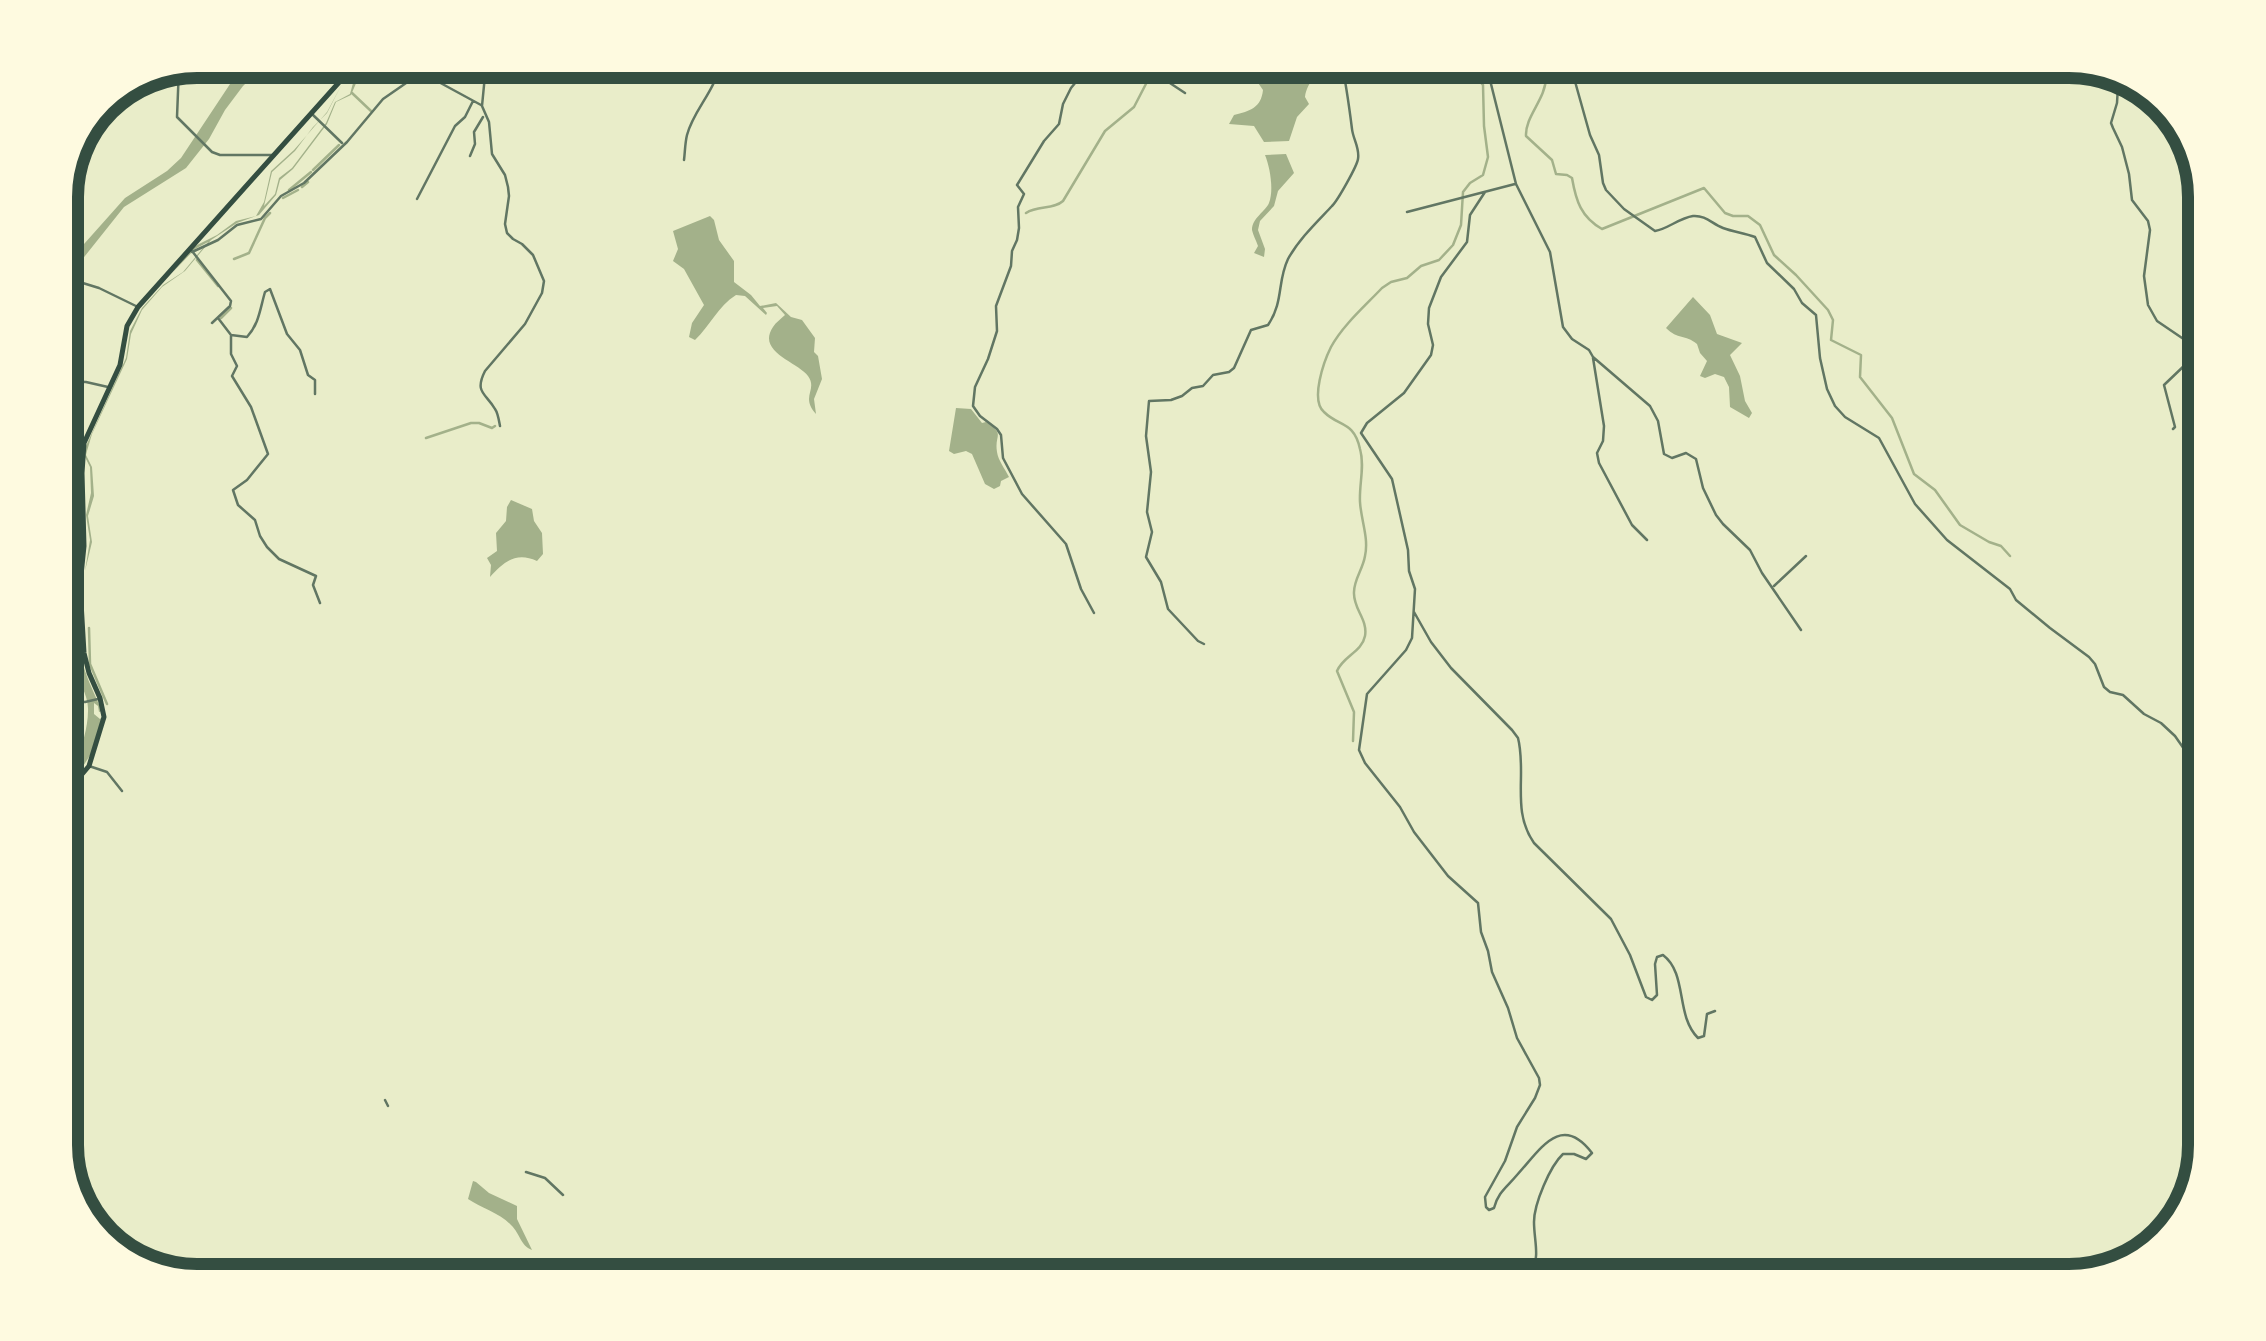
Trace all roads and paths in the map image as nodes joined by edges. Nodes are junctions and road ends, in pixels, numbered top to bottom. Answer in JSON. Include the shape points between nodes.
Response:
{"nodes":[{"id":1,"x":343,"y":78,"type":"edge"},
{"id":2,"x":409,"y":78,"type":"joint"},
{"id":3,"x":485,"y":78,"type":"edge"},
{"id":4,"x":717,"y":78,"type":"edge"},
{"id":5,"x":1079,"y":78,"type":"edge"},
{"id":6,"x":1166,"y":78,"type":"edge"},
{"id":7,"x":1345,"y":78,"type":"edge"},
{"id":8,"x":1490,"y":78,"type":"edge"},
{"id":9,"x":1574,"y":78,"type":"edge"},
{"id":10,"x":178,"y":80,"type":"edge"},
{"id":11,"x":2118,"y":88,"type":"edge"},
{"id":12,"x":1186,"y":92,"type":"dead end"},
{"id":13,"x":472,"y":103,"type":"junction"},
{"id":14,"x":483,"y":111,"type":"junction"},
{"id":15,"x":311,"y":113,"type":"junction"},
{"id":16,"x":344,"y":144,"type":"junction"},
{"id":17,"x":274,"y":155,"type":"junction"},
{"id":18,"x":470,"y":156,"type":"dead end"},
{"id":19,"x":684,"y":160,"type":"dead end"},
{"id":20,"x":1516,"y":184,"type":"junction"},
{"id":21,"x":1486,"y":192,"type":"junction"},
{"id":22,"x":417,"y":199,"type":"dead end"},
{"id":23,"x":1407,"y":212,"type":"dead end"},
{"id":24,"x":193,"y":253,"type":"junction"},
{"id":25,"x":78,"y":281,"type":"edge"},
{"id":26,"x":138,"y":307,"type":"junction"},
{"id":27,"x":218,"y":318,"type":"junction"},
{"id":28,"x":212,"y":323,"type":"dead end"},
{"id":29,"x":230,"y":335,"type":"junction"},
{"id":30,"x":2188,"y":346,"type":"edge"},
{"id":31,"x":2188,"y":346,"type":"edge"},
{"id":32,"x":1592,"y":357,"type":"junction"},
{"id":33,"x":78,"y":381,"type":"edge"},
{"id":34,"x":110,"y":388,"type":"junction"},
{"id":35,"x":316,"y":394,"type":"dead end"},
{"id":36,"x":500,"y":426,"type":"dead end"},
{"id":37,"x":2173,"y":428,"type":"dead end"},
{"id":38,"x":1647,"y":540,"type":"dead end"},
{"id":39,"x":1806,"y":556,"type":"dead end"},
{"id":40,"x":1773,"y":588,"type":"junction"},
{"id":41,"x":320,"y":603,"type":"dead end"},
{"id":42,"x":1413,"y":611,"type":"junction"},
{"id":43,"x":1094,"y":613,"type":"dead end"},
{"id":44,"x":1802,"y":630,"type":"dead end"},
{"id":45,"x":1204,"y":644,"type":"dead end"},
{"id":46,"x":99,"y":699,"type":"junction"},
{"id":47,"x":78,"y":702,"type":"edge"},
{"id":48,"x":2188,"y":755,"type":"edge"},
{"id":49,"x":78,"y":766,"type":"edge"},
{"id":50,"x":85,"y":769,"type":"junction"},
{"id":51,"x":78,"y":778,"type":"edge"},
{"id":52,"x":122,"y":791,"type":"dead end"},
{"id":53,"x":1714,"y":1011,"type":"dead end"},
{"id":54,"x":385,"y":1100,"type":"dead end"},
{"id":55,"x":388,"y":1106,"type":"dead end"},
{"id":56,"x":526,"y":1172,"type":"dead end"},
{"id":57,"x":562,"y":1195,"type":"dead end"},
{"id":58,"x":1535,"y":1264,"type":"edge"}],
"edges":[{"from":1,"to":15,"type":"main road"},
{"from":2,"to":13,"type":"street","via":[[435,80]]},
{"from":2,"to":16,"type":"street"},
{"from":3,"to":14,"type":"street"},
{"from":4,"to":19,"type":"street","via":[[687,133]]},
{"from":5,"to":43,"type":"street","via":[[1059,124],[1017,185],[1024,194],[1017,240],[973,406],[998,429],[1003,458],[1022,494],[1066,544]]},
{"from":6,"to":12,"type":"street"},
{"from":7,"to":45,"type":"street","via":[[1359,156],[1334,204],[1290,256],[1275,315],[1251,330],[1229,372],[1171,400],[1149,401],[1152,532],[1146,557],[1168,609]]},
{"from":8,"to":20,"type":"street"},
{"from":9,"to":48,"type":"street","via":[[1603,183],[1614,200],[1655,231],[1698,216],[1755,238],[1767,263],[1816,316],[1835,406],[1879,438],[1915,504],[1947,540],[2089,657],[2104,687],[2161,723]]},
{"from":10,"to":17,"type":"street","via":[[177,117],[205,146],[220,155]]},
{"from":11,"to":30,"type":"street","via":[[2112,128],[2132,200],[2148,222],[2148,305]]},
{"from":13,"to":14,"type":"street"},
{"from":13,"to":22,"type":"street"},
{"from":14,"to":18,"type":"street"},
{"from":14,"to":36,"type":"street","via":[[510,196],[507,232],[533,254],[544,281],[524,324],[481,380]]},
{"from":15,"to":16,"type":"street"},
{"from":15,"to":17,"type":"main road"},
{"from":16,"to":24,"type":"street","via":[[261,219],[237,225]]},
{"from":17,"to":24,"type":"main road"},
{"from":20,"to":21,"type":"street"},
{"from":20,"to":32,"type":"street","via":[[1550,252],[1563,326]]},
{"from":21,"to":23,"type":"street"},
{"from":21,"to":42,"type":"street","via":[[1429,308],[1431,354],[1404,393],[1361,433],[1396,493],[1415,589]]},
{"from":24,"to":26,"type":"main road"},
{"from":24,"to":27,"type":"street","via":[[231,301]]},
{"from":25,"to":26,"type":"street"},
{"from":26,"to":34,"type":"main road"},
{"from":27,"to":28,"type":"street"},
{"from":27,"to":29,"type":"street"},
{"from":29,"to":35,"type":"street","via":[[247,337],[254,329],[270,289]]},
{"from":29,"to":41,"type":"street","via":[[238,366],[232,376],[268,454],[234,490],[238,505],[279,559],[316,576]]},
{"from":31,"to":37,"type":"street","via":[[2186,364],[2164,385]]},
{"from":32,"to":38,"type":"street","via":[[1604,426],[1599,463]]},
{"from":32,"to":40,"type":"street","via":[[1650,406],[1664,454],[1696,458],[1716,515],[1750,550]]},
{"from":33,"to":34,"type":"street"},
{"from":34,"to":46,"type":"main road","via":[[83,452],[84,652]]},
{"from":39,"to":40,"type":"street"},
{"from":40,"to":44,"type":"street"},
{"from":42,"to":53,"type":"street","via":[[1451,668],[1518,738],[1527,833],[1611,919],[1646,997],[1657,995],[1654,964],[1663,955],[1698,1038]]},
{"from":42,"to":58,"type":"street","via":[[1410,644],[1367,694],[1360,750],[1414,832],[1478,903],[1492,972],[1539,1078],[1486,1207],[1494,1208],[1498,1195],[1556,1136],[1576,1138],[1592,1154],[1563,1154],[1555,1163],[1534,1215]]},
{"from":46,"to":47,"type":"street"},
{"from":46,"to":50,"type":"main road","via":[[104,717]]},
{"from":49,"to":50,"type":"street"},
{"from":50,"to":51,"type":"main road"},
{"from":50,"to":52,"type":"street","via":[[108,772]]},
{"from":54,"to":55,"type":"street"},
{"from":56,"to":57,"type":"street","via":[[545,1178]]}]}
